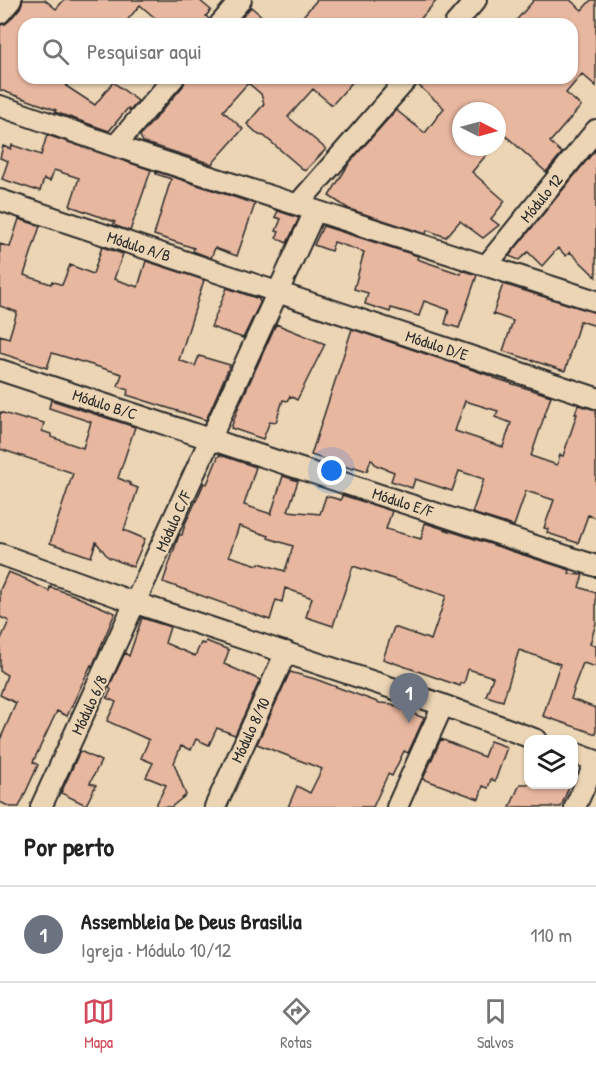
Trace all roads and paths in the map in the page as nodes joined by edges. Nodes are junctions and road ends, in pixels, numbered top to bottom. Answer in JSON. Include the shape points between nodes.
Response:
{"nodes":[{"id":1,"x":11,"y":0,"type":"edge"},
{"id":2,"x":241,"y":0,"type":"edge"},
{"id":3,"x":476,"y":0,"type":"edge"},
{"id":4,"x":0,"y":13,"type":"edge"},
{"id":5,"x":225,"y":18,"type":"edge"},
{"id":6,"x":460,"y":18,"type":"edge"},
{"id":7,"x":169,"y":84,"type":"edge"},
{"id":8,"x":403,"y":84,"type":"edge"},
{"id":9,"x":0,"y":106,"type":"edge"},
{"id":10,"x":596,"y":130,"type":"edge"},
{"id":11,"x":115,"y":146,"type":"junction"},
{"id":12,"x":0,"y":200,"type":"edge"},
{"id":13,"x":306,"y":208,"type":"junction"},
{"id":14,"x":486,"y":266,"type":"junction"},
{"id":15,"x":278,"y":292,"type":"junction"},
{"id":16,"x":596,"y":301,"type":"edge"},
{"id":17,"x":0,"y":370,"type":"edge"},
{"id":18,"x":596,"y":398,"type":"edge"},
{"id":19,"x":211,"y":439,"type":"junction"},
{"id":20,"x":0,"y":554,"type":"edge"},
{"id":21,"x":596,"y":566,"type":"edge"},
{"id":22,"x":136,"y":603,"type":"junction"},
{"id":23,"x":286,"y":652,"type":"junction"},
{"id":24,"x":443,"y":705,"type":"junction"},
{"id":25,"x":524,"y":735,"type":"edge"},
{"id":26,"x":578,"y":755,"type":"edge"},
{"id":27,"x":596,"y":761,"type":"edge"},
{"id":28,"x":41,"y":807,"type":"edge"},
{"id":29,"x":215,"y":807,"type":"edge"},
{"id":30,"x":397,"y":807,"type":"edge"},
{"id":31,"x":574,"y":807,"type":"edge"}],
"edges":[{"from":1,"to":4,"type":"street"},
{"from":2,"to":5,"type":"street"},
{"from":3,"to":6,"type":"street"},
{"from":7,"to":11,"type":"street"},
{"from":8,"to":13,"type":"street","name":"Módulo C/F"},
{"from":9,"to":11,"type":"street"},
{"from":10,"to":14,"type":"street","name":"Módulo 12"},
{"from":11,"to":13,"type":"street"},
{"from":12,"to":15,"type":"street","name":"Módulo A/B"},
{"from":13,"to":14,"type":"street"},
{"from":13,"to":15,"type":"street","name":"Módulo C/F"},
{"from":14,"to":16,"type":"street"},
{"from":15,"to":18,"type":"street","name":"Módulo D/E"},
{"from":15,"to":19,"type":"street","name":"Módulo C/F"},
{"from":17,"to":19,"type":"street","name":"Módulo B/C"},
{"from":19,"to":21,"type":"street","name":"Módulo E/F"},
{"from":19,"to":22,"type":"street","name":"Módulo C/F"},
{"from":20,"to":22,"type":"street"},
{"from":22,"to":23,"type":"street"},
{"from":22,"to":28,"type":"street","name":"Módulo 6/8"},
{"from":23,"to":24,"type":"street"},
{"from":23,"to":29,"type":"street","name":"Módulo 8/10"},
{"from":24,"to":25,"type":"street"},
{"from":24,"to":30,"type":"street"},
{"from":26,"to":27,"type":"street"},
{"from":27,"to":31,"type":"street"}]}
